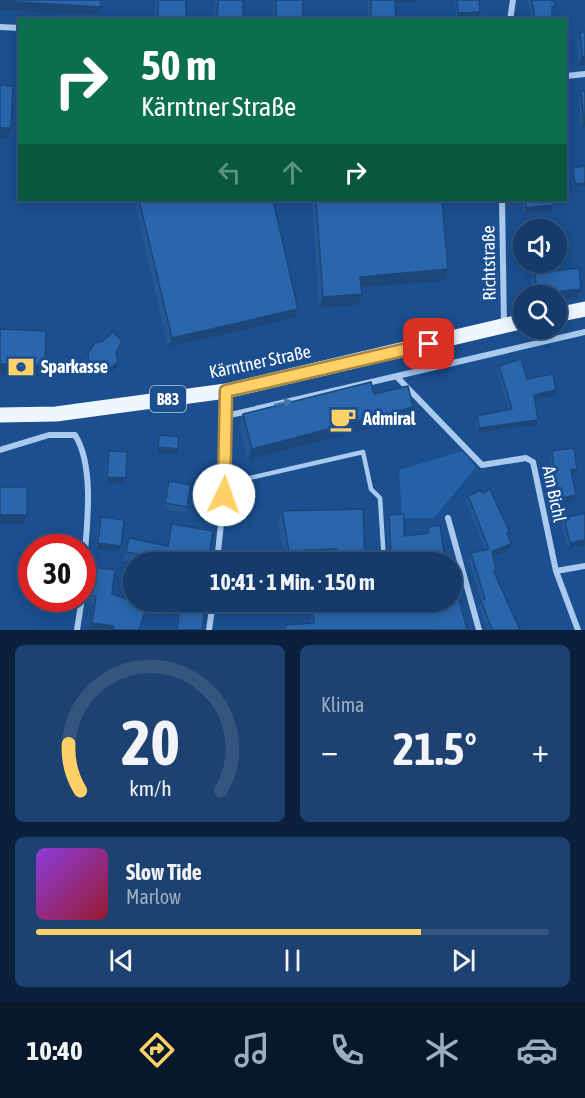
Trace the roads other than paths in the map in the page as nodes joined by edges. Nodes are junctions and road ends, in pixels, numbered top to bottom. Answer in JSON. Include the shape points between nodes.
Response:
{"nodes":[{"id":1,"x":513,"y":0,"type":"edge"},
{"id":2,"x":510,"y":18,"type":"edge"},
{"id":3,"x":0,"y":27,"type":"edge"},
{"id":4,"x":18,"y":28,"type":"edge"},
{"id":5,"x":585,"y":74,"type":"edge"},
{"id":6,"x":567,"y":75,"type":"edge"},
{"id":7,"x":502,"y":201,"type":"edge"},
{"id":8,"x":585,"y":309,"type":"edge"},
{"id":9,"x":567,"y":313,"type":"edge"},
{"id":10,"x":513,"y":324,"type":"edge"},
{"id":11,"x":504,"y":326,"type":"junction"},
{"id":12,"x":585,"y":332,"type":"edge"},
{"id":13,"x":397,"y":377,"type":"junction"},
{"id":14,"x":226,"y":391,"type":"junction"},
{"id":15,"x":0,"y":415,"type":"edge"},
{"id":16,"x":226,"y":416,"type":"junction"},
{"id":17,"x":0,"y":450,"type":"edge"},
{"id":18,"x":226,"y":476,"type":"junction"},
{"id":19,"x":448,"y":518,"type":"dead end"},
{"id":20,"x":85,"y":534,"type":"edge"},
{"id":21,"x":218,"y":552,"type":"edge"},
{"id":22,"x":383,"y":552,"type":"edge"},
{"id":23,"x":585,"y":566,"type":"edge"},
{"id":24,"x":556,"y":572,"type":"junction"},
{"id":25,"x":80,"y":612,"type":"edge"},
{"id":26,"x":212,"y":612,"type":"edge"},
{"id":27,"x":77,"y":630,"type":"edge"},
{"id":28,"x":209,"y":630,"type":"edge"},
{"id":29,"x":479,"y":630,"type":"edge"},
{"id":30,"x":578,"y":630,"type":"edge"}],
"edges":[{"from":1,"to":2,"type":"street"},
{"from":3,"to":4,"type":"street"},
{"from":5,"to":6,"type":"street"},
{"from":7,"to":11,"type":"street","name":"Richtstraße"},
{"from":8,"to":9,"type":"main road"},
{"from":10,"to":11,"type":"main road","name":"Kärntner Straße","number":"B83"},
{"from":11,"to":14,"type":"main road","name":"Kärntner Straße","number":"B83"},
{"from":12,"to":13,"type":"street"},
{"from":16,"to":13,"type":"street","one_way":true},
{"from":13,"to":24,"type":"street","name":"Am Bichl","via":[[482,465],[526,458],[533,462]]},
{"from":14,"to":15,"type":"main road","name":"Kärntner Straße","number":"B83","via":[[56,414]]},
{"from":14,"to":16,"type":"street"},
{"from":16,"to":18,"type":"street"},
{"from":17,"to":20,"type":"street","via":[[49,435],[75,435],[83,447],[87,483]]},
{"from":18,"to":21,"type":"street"},
{"from":18,"to":22,"type":"lane","via":[[245,478],[363,452],[371,489],[380,498]]},
{"from":19,"to":29,"type":"street"},
{"from":23,"to":24,"type":"street"},
{"from":24,"to":30,"type":"street","name":"Am Bichl"},
{"from":25,"to":27,"type":"street"},
{"from":26,"to":28,"type":"street"}]}
